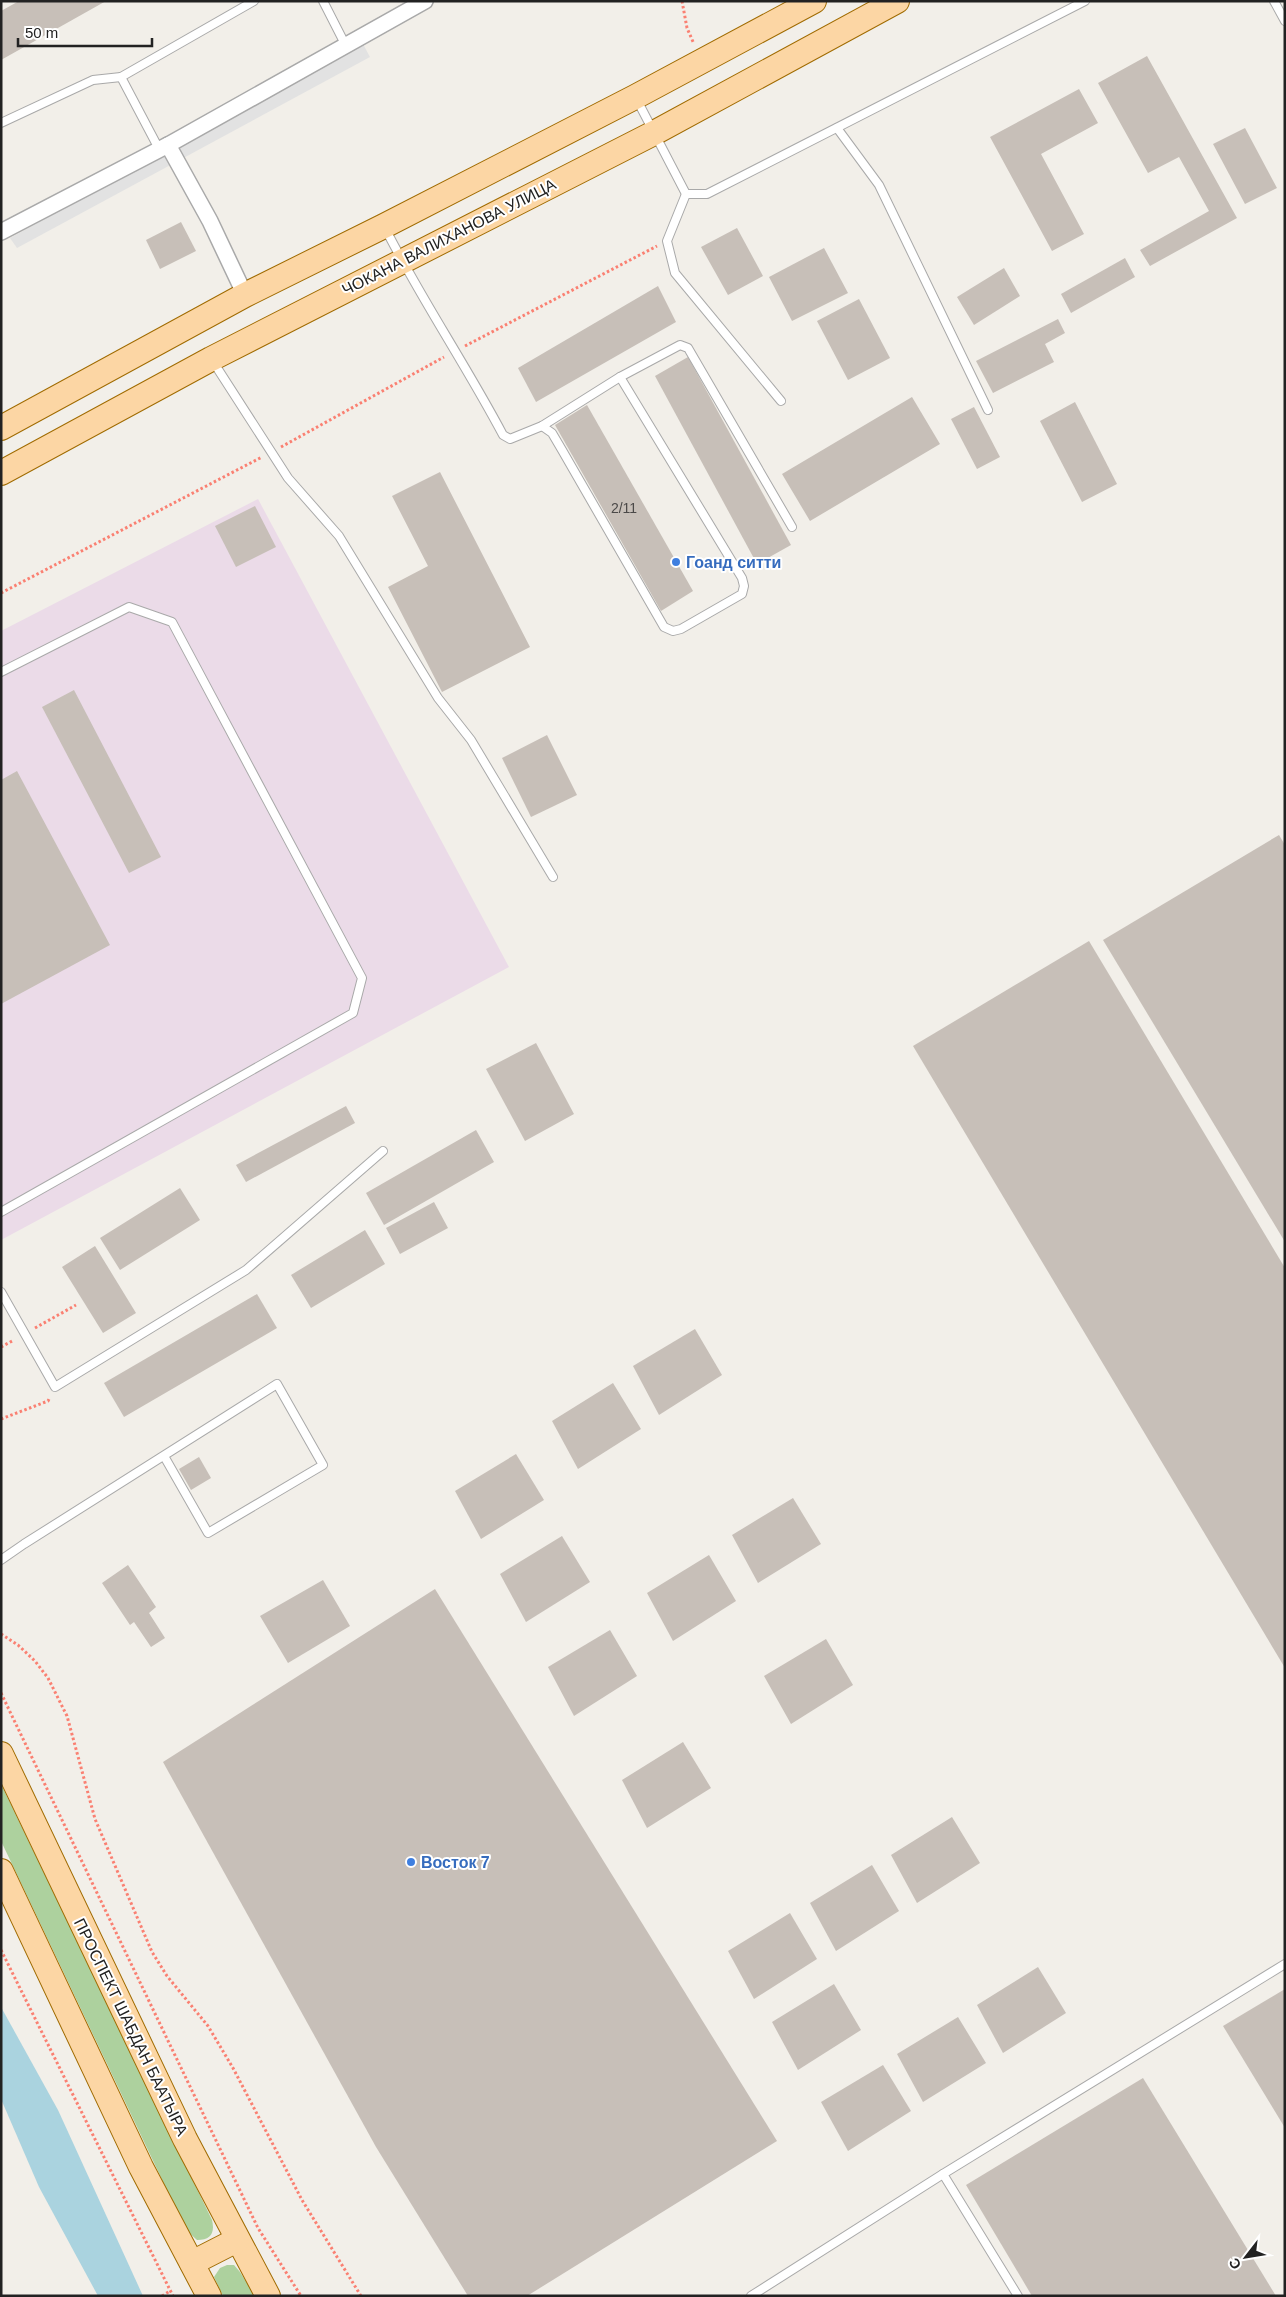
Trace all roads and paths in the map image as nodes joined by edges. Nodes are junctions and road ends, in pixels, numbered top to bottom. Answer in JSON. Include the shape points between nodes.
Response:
{"nodes":[{"id":1,"x":254,"y":1,"type":"edge"},
{"id":2,"x":323,"y":1,"type":"edge"},
{"id":3,"x":425,"y":1,"type":"edge"},
{"id":4,"x":682,"y":1,"type":"edge"},
{"id":5,"x":814,"y":1,"type":"edge"},
{"id":6,"x":897,"y":1,"type":"edge"},
{"id":7,"x":1085,"y":1,"type":"edge"},
{"id":8,"x":1274,"y":1,"type":"edge"},
{"id":9,"x":1285,"y":21,"type":"edge"},
{"id":10,"x":346,"y":44,"type":"junction"},
{"id":11,"x":702,"y":61,"type":"junction"},
{"id":12,"x":121,"y":77,"type":"junction"},
{"id":13,"x":635,"y":97,"type":"junction"},
{"id":14,"x":1,"y":123,"type":"edge"},
{"id":15,"x":836,"y":128,"type":"junction"},
{"id":16,"x":654,"y":133,"type":"junction"},
{"id":17,"x":163,"y":147,"type":"junction"},
{"id":18,"x":686,"y":194,"type":"junction"},
{"id":19,"x":384,"y":226,"type":"junction"},
{"id":20,"x":1,"y":232,"type":"edge"},
{"id":21,"x":667,"y":241,"type":"junction"},
{"id":22,"x":402,"y":262,"type":"junction"},
{"id":23,"x":245,"y":294,"type":"junction"},
{"id":24,"x":454,"y":351,"type":"junction"},
{"id":25,"x":211,"y":359,"type":"junction"},
{"id":26,"x":620,"y":377,"type":"junction"},
{"id":27,"x":781,"y":402,"type":"dead end"},
{"id":28,"x":988,"y":410,"type":"dead end"},
{"id":29,"x":542,"y":426,"type":"junction"},
{"id":30,"x":1,"y":428,"type":"edge"},
{"id":31,"x":271,"y":452,"type":"junction"},
{"id":32,"x":1,"y":473,"type":"edge"},
{"id":33,"x":792,"y":527,"type":"dead end"},
{"id":34,"x":1,"y":593,"type":"edge"},
{"id":35,"x":1,"y":672,"type":"edge"},
{"id":36,"x":553,"y":877,"type":"dead end"},
{"id":37,"x":383,"y":1151,"type":"dead end"},
{"id":38,"x":1,"y":1212,"type":"edge"},
{"id":39,"x":1,"y":1292,"type":"edge"},
{"id":40,"x":76,"y":1305,"type":"dead end"},
{"id":41,"x":25,"y":1334,"type":"junction"},
{"id":42,"x":1,"y":1347,"type":"edge"},
{"id":43,"x":55,"y":1387,"type":"junction"},
{"id":44,"x":1,"y":1419,"type":"edge"},
{"id":45,"x":164,"y":1456,"type":"junction"},
{"id":46,"x":1,"y":1560,"type":"edge"},
{"id":47,"x":1,"y":1634,"type":"edge"},
{"id":48,"x":1,"y":1693,"type":"edge"},
{"id":49,"x":1,"y":1754,"type":"edge"},
{"id":50,"x":1,"y":1871,"type":"edge"},
{"id":51,"x":1,"y":1950,"type":"edge"},
{"id":52,"x":1285,"y":1964,"type":"edge"},
{"id":53,"x":943,"y":2174,"type":"junction"},
{"id":54,"x":237,"y":2240,"type":"junction"},
{"id":55,"x":192,"y":2263,"type":"junction"},
{"id":56,"x":170,"y":2291,"type":"junction"},
{"id":57,"x":162,"y":2296,"type":"edge"},
{"id":58,"x":173,"y":2296,"type":"edge"},
{"id":59,"x":209,"y":2296,"type":"edge"},
{"id":60,"x":268,"y":2296,"type":"edge"},
{"id":61,"x":301,"y":2296,"type":"edge"},
{"id":62,"x":361,"y":2296,"type":"edge"},
{"id":63,"x":750,"y":2296,"type":"edge"},
{"id":64,"x":1018,"y":2296,"type":"edge"}],
"edges":[{"from":1,"to":12,"type":"lane"},
{"from":2,"to":10,"type":"lane"},
{"from":3,"to":10,"type":"street"},
{"from":4,"to":11,"type":"path","via":[[687,28]]},
{"from":5,"to":11,"type":"main road"},
{"from":6,"to":16,"type":"main road","name":"ЧОКАНА ВАЛИХАНОВА УЛИЦА"},
{"from":7,"to":15,"type":"lane"},
{"from":8,"to":9,"type":"lane"},
{"from":10,"to":17,"type":"street"},
{"from":11,"to":13,"type":"main road"},
{"from":12,"to":14,"type":"lane","via":[[93,80]]},
{"from":12,"to":17,"type":"lane"},
{"from":13,"to":16,"type":"lane"},
{"from":13,"to":19,"type":"main road"},
{"from":15,"to":18,"type":"lane","via":[[707,194]]},
{"from":15,"to":28,"type":"lane","via":[[879,185]]},
{"from":16,"to":18,"type":"lane"},
{"from":16,"to":22,"type":"main road","name":"ЧОКАНА ВАЛИХАНОВА УЛИЦА"},
{"from":17,"to":20,"type":"street"},
{"from":17,"to":23,"type":"street","via":[[210,221]]},
{"from":18,"to":21,"type":"lane"},
{"from":19,"to":22,"type":"lane"},
{"from":19,"to":23,"type":"main road"},
{"from":21,"to":24,"type":"path"},
{"from":21,"to":27,"type":"lane","via":[[675,272]]},
{"from":22,"to":24,"type":"lane"},
{"from":22,"to":25,"type":"main road","name":"ЧОКАНА ВАЛИХАНОВА УЛИЦА"},
{"from":23,"to":30,"type":"main road"},
{"from":24,"to":29,"type":"lane","via":[[475,382],[503,435],[510,439]]},
{"from":24,"to":31,"type":"path"},
{"from":25,"to":31,"type":"lane"},
{"from":25,"to":32,"type":"main road","name":"ЧОКАНА ВАЛИХАНОВА УЛИЦА"},
{"from":26,"to":29,"type":"lane"},
{"from":26,"to":29,"type":"lane","via":[[742,578],[742,594],[681,628],[673,631],[664,627],[552,433]]},
{"from":26,"to":33,"type":"lane","via":[[680,346],[688,348]]},
{"from":31,"to":34,"type":"path"},
{"from":31,"to":36,"type":"lane","via":[[288,478],[339,536],[438,698],[472,740]]},
{"from":35,"to":38,"type":"lane","via":[[129,607],[172,622],[362,978],[354,1013]]},
{"from":37,"to":43,"type":"lane","via":[[246,1270]]},
{"from":39,"to":41,"type":"lane"},
{"from":40,"to":41,"type":"path"},
{"from":41,"to":42,"type":"path"},
{"from":41,"to":43,"type":"lane"},
{"from":43,"to":44,"type":"path","via":[[48,1401]]},
{"from":45,"to":45,"type":"lane","via":[[277,1384],[323,1465],[208,1533]]},
{"from":45,"to":46,"type":"lane"},
{"from":47,"to":62,"type":"path","via":[[18,1645],[48,1678],[66,1716],[95,1819],[152,1952],[167,1976],[208,2026],[302,2200]]},
{"from":48,"to":61,"type":"path","via":[[258,2228]]},
{"from":49,"to":54,"type":"main road","name":"ПРОСПЕКТ ШАБДАН БААТЫРА"},
{"from":50,"to":55,"type":"main road","via":[[141,2167]]},
{"from":51,"to":56,"type":"path"},
{"from":52,"to":53,"type":"lane"},
{"from":53,"to":63,"type":"lane"},
{"from":53,"to":64,"type":"lane"},
{"from":54,"to":55,"type":"main road"},
{"from":54,"to":60,"type":"main road","name":"ПРОСПЕКТ ШАБДАН БААТЫРА"},
{"from":55,"to":59,"type":"main road"},
{"from":56,"to":57,"type":"path"},
{"from":56,"to":58,"type":"path"}]}
